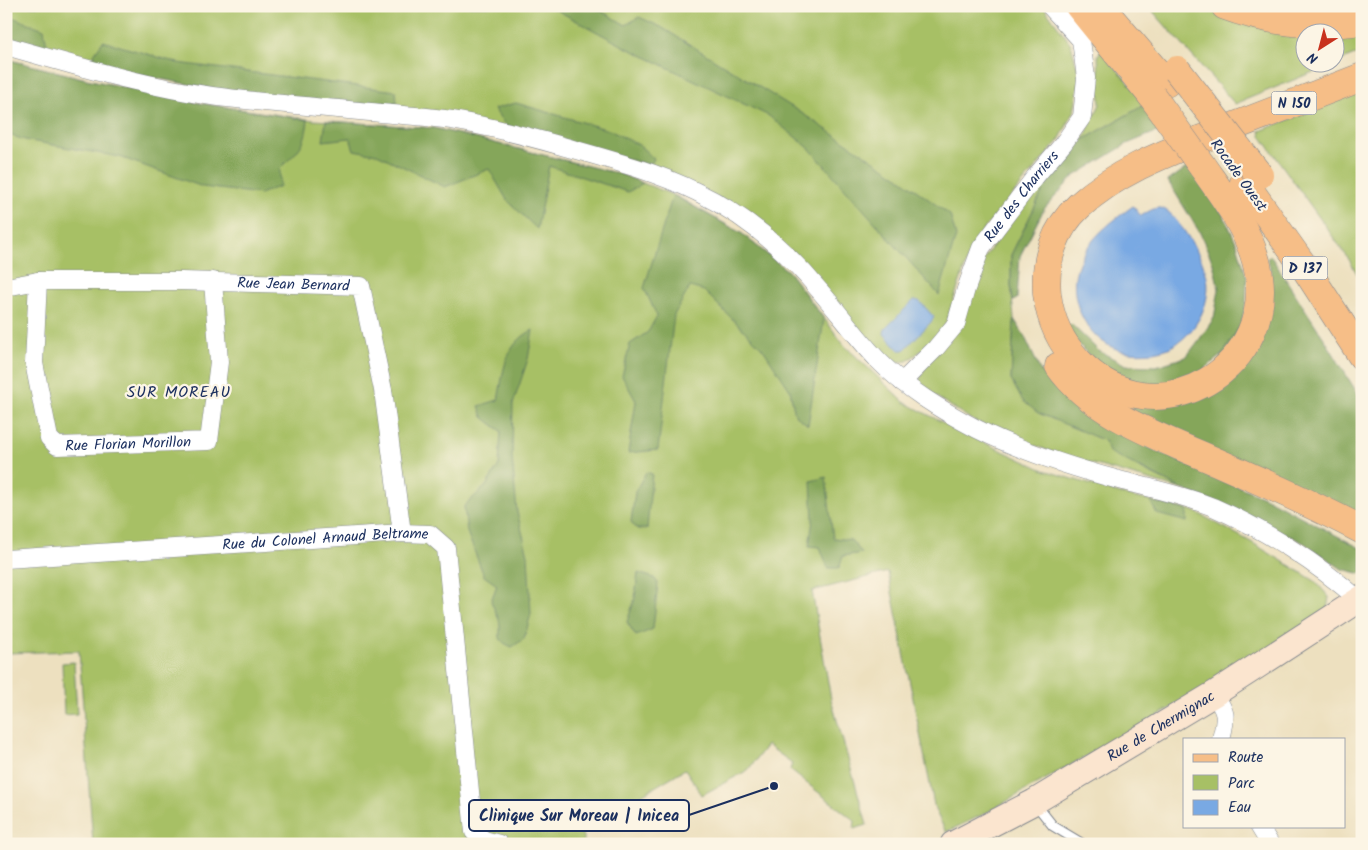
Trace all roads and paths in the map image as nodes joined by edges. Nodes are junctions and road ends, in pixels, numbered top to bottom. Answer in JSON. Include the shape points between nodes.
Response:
{"nodes":[{"id":1,"x":1050,"y":6,"type":"edge"},
{"id":2,"x":1079,"y":6,"type":"edge"},
{"id":3,"x":1100,"y":6,"type":"edge"},
{"id":4,"x":1122,"y":6,"type":"edge"},
{"id":5,"x":1225,"y":6,"type":"edge"},
{"id":6,"x":1362,"y":21,"type":"edge"},
{"id":7,"x":6,"y":46,"type":"edge"},
{"id":8,"x":1362,"y":62,"type":"edge"},
{"id":9,"x":1362,"y":78,"type":"edge"},
{"id":10,"x":1165,"y":83,"type":"junction"},
{"id":11,"x":1252,"y":178,"type":"junction"},
{"id":12,"x":38,"y":281,"type":"junction"},
{"id":13,"x":212,"y":281,"type":"junction"},
{"id":14,"x":6,"y":287,"type":"edge"},
{"id":15,"x":1362,"y":326,"type":"edge"},
{"id":16,"x":1362,"y":356,"type":"edge"},
{"id":17,"x":902,"y":382,"type":"junction"},
{"id":18,"x":1362,"y":530,"type":"edge"},
{"id":19,"x":402,"y":533,"type":"junction"},
{"id":20,"x":6,"y":559,"type":"edge"},
{"id":21,"x":1360,"y":599,"type":"edge"},
{"id":22,"x":1214,"y":694,"type":"junction"},
{"id":23,"x":1221,"y":738,"type":"edge"},
{"id":24,"x":1034,"y":802,"type":"junction"},
{"id":25,"x":1260,"y":828,"type":"edge"},
{"id":26,"x":499,"y":844,"type":"edge"},
{"id":27,"x":953,"y":844,"type":"edge"},
{"id":28,"x":1083,"y":844,"type":"edge"},
{"id":29,"x":1270,"y":844,"type":"edge"}],
"edges":[{"from":1,"to":17,"type":"street","name":"Rue des Charriers","via":[[1081,40],[1086,78],[1082,117],[981,248],[956,324]]},
{"from":2,"to":10,"type":"main road"},
{"from":3,"to":10,"type":"main road","name":"Rocade Ouest","number":"D 137"},
{"from":4,"to":10,"type":"main road","name":"Rocade Ouest","number":"D 137"},
{"from":5,"to":6,"type":"main road","via":[[1285,22],[1339,24]]},
{"from":7,"to":17,"type":"street","via":[[122,78],[206,95],[451,120],[516,133],[650,172],[720,204],[775,243],[820,290],[852,332]]},
{"from":8,"to":18,"type":"main road","via":[[1165,135],[1083,182],[1051,216],[1038,239],[1030,275],[1035,318],[1049,352],[1063,372],[1093,400],[1129,422]]},
{"from":9,"to":10,"type":"main road","number":"N 150","bridge":true,"via":[[1226,129],[1156,157],[1090,196],[1064,224],[1048,259],[1046,281],[1049,307],[1057,330],[1069,352],[1089,372],[1107,385],[1141,396],[1194,389],[1225,369],[1253,326],[1259,299],[1259,281],[1250,244],[1233,211],[1188,144]]},
{"from":10,"to":11,"type":"main road","name":"Rocade Ouest","number":"D 137"},
{"from":11,"to":15,"type":"main road","name":"Rocade Ouest","number":"D 137"},
{"from":11,"to":16,"type":"main road","name":"Rocade Ouest","number":"D 137"},
{"from":12,"to":13,"type":"street","name":"Rue Jean Bernard"},
{"from":12,"to":13,"type":"street","name":"Rue Florian Morillon","via":[[34,363],[49,438],[57,446],[209,440],[219,362]]},
{"from":12,"to":14,"type":"street","name":"Rue Jean Bernard"},
{"from":13,"to":19,"type":"street","name":"Rue Jean Bernard","via":[[361,286],[383,390]]},
{"from":17,"to":21,"type":"street","via":[[947,413],[1021,448],[1212,507],[1308,560]]},
{"from":19,"to":20,"type":"street","name":"Rue du Colonel Arnaud Beltrame"},
{"from":19,"to":26,"type":"street","name":"Rue du Colonel Arnaud Beltrame","via":[[430,534],[446,548],[474,832],[484,840]]},
{"from":21,"to":22,"type":"street","name":"Rue de Chermignac"},
{"from":22,"to":23,"type":"street","via":[[1225,713]]},
{"from":22,"to":24,"type":"street","name":"Rue de Chermignac"},
{"from":24,"to":27,"type":"street","name":"Rue de Chermignac"},
{"from":24,"to":28,"type":"lane","via":[[1053,826]]},
{"from":25,"to":29,"type":"street"}]}
